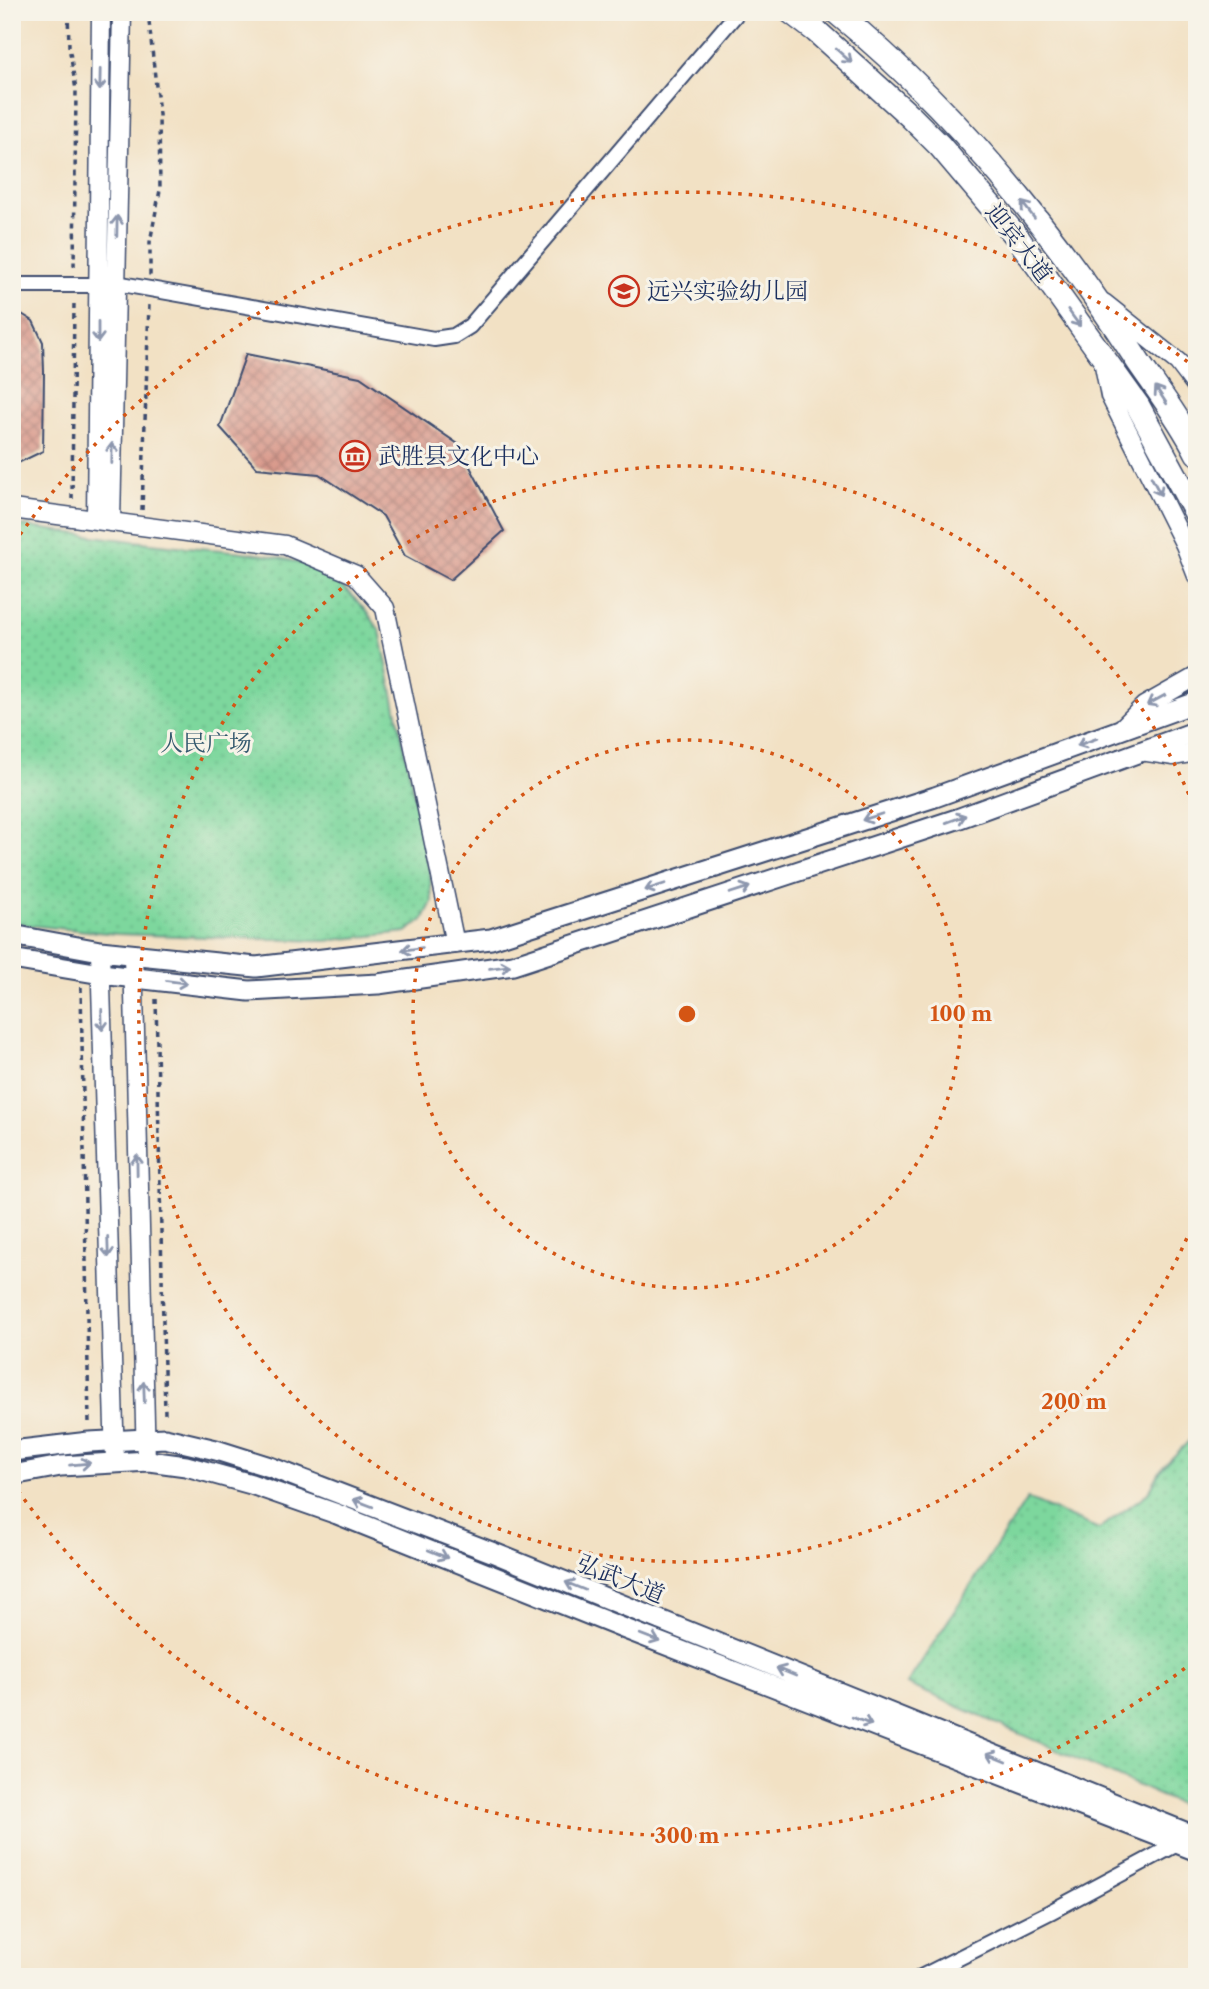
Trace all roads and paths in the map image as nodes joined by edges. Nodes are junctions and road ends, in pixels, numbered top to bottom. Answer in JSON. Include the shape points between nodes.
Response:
{"nodes":[{"id":1,"x":68,"y":12,"type":"edge"},
{"id":2,"x":100,"y":12,"type":"edge"},
{"id":3,"x":122,"y":12,"type":"edge"},
{"id":4,"x":148,"y":12,"type":"edge"},
{"id":5,"x":738,"y":12,"type":"edge"},
{"id":6,"x":791,"y":12,"type":"edge"},
{"id":7,"x":836,"y":12,"type":"edge"},
{"id":8,"x":74,"y":284,"type":"junction"},
{"id":9,"x":107,"y":284,"type":"junction"},
{"id":10,"x":12,"y":285,"type":"edge"},
{"id":11,"x":149,"y":289,"type":"junction"},
{"id":12,"x":1088,"y":289,"type":"junction"},
{"id":13,"x":1102,"y":356,"type":"junction"},
{"id":14,"x":1197,"y":387,"type":"edge"},
{"id":15,"x":1197,"y":453,"type":"edge"},
{"id":16,"x":12,"y":509,"type":"edge"},
{"id":17,"x":1197,"y":515,"type":"edge"},
{"id":18,"x":72,"y":517,"type":"junction"},
{"id":19,"x":104,"y":521,"type":"junction"},
{"id":20,"x":142,"y":526,"type":"junction"},
{"id":21,"x":1197,"y":576,"type":"edge"},
{"id":22,"x":1197,"y":676,"type":"edge"},
{"id":23,"x":1197,"y":702,"type":"edge"},
{"id":24,"x":1119,"y":730,"type":"junction"},
{"id":25,"x":1197,"y":731,"type":"edge"},
{"id":26,"x":1141,"y":751,"type":"junction"},
{"id":27,"x":1197,"y":752,"type":"edge"},
{"id":28,"x":12,"y":935,"type":"edge"},
{"id":29,"x":455,"y":944,"type":"junction"},
{"id":30,"x":100,"y":951,"type":"junction"},
{"id":31,"x":133,"y":954,"type":"junction"},
{"id":32,"x":12,"y":959,"type":"edge"},
{"id":33,"x":81,"y":971,"type":"junction"},
{"id":34,"x":101,"y":974,"type":"junction"},
{"id":35,"x":133,"y":977,"type":"junction"},
{"id":36,"x":156,"y":980,"type":"junction"},
{"id":37,"x":155,"y":1438,"type":"junction"},
{"id":38,"x":114,"y":1440,"type":"junction"},
{"id":39,"x":89,"y":1441,"type":"junction"},
{"id":40,"x":12,"y":1451,"type":"edge"},
{"id":41,"x":114,"y":1461,"type":"junction"},
{"id":42,"x":146,"y":1461,"type":"junction"},
{"id":43,"x":12,"y":1475,"type":"edge"},
{"id":44,"x":1185,"y":1838,"type":"edge"},
{"id":45,"x":1197,"y":1851,"type":"edge"},
{"id":46,"x":921,"y":1977,"type":"edge"}],
"edges":[{"from":1,"to":8,"type":"path","via":[[76,90]]},
{"from":2,"to":9,"type":"street","one_way":true},
{"from":9,"to":3,"type":"street","one_way":true},
{"from":4,"to":11,"type":"path","via":[[159,114],[160,177],[150,242]]},
{"from":5,"to":11,"type":"street","via":[[470,327],[454,336],[434,339]]},
{"from":6,"to":13,"type":"main road","name":"迎宾大道","one_way":true,"via":[[940,146],[1017,237]]},
{"from":12,"to":7,"type":"main road","name":"迎宾大道","one_way":true,"via":[[975,145]]},
{"from":8,"to":9,"type":"street"},
{"from":8,"to":10,"type":"street"},
{"from":8,"to":18,"type":"path"},
{"from":9,"to":11,"type":"street"},
{"from":9,"to":19,"type":"street"},
{"from":11,"to":20,"type":"path"},
{"from":12,"to":14,"type":"street","via":[[1178,362]]},
{"from":15,"to":12,"type":"main road","name":"迎宾大道","one_way":true},
{"from":13,"to":17,"type":"main road","name":"迎宾大道","via":[[1138,406]]},
{"from":13,"to":21,"type":"street","one_way":true,"via":[[1110,396]]},
{"from":16,"to":18,"type":"street"},
{"from":18,"to":19,"type":"street"},
{"from":19,"to":20,"type":"street"},
{"from":20,"to":29,"type":"street","via":[[285,545],[356,575],[385,608]]},
{"from":22,"to":24,"type":"street","one_way":true,"via":[[1144,706]]},
{"from":23,"to":24,"type":"main road"},
{"from":24,"to":29,"type":"main road","one_way":true,"via":[[896,810],[491,939]]},
{"from":25,"to":26,"type":"main road"},
{"from":26,"to":27,"type":"street","via":[[1174,756]]},
{"from":36,"to":26,"type":"main road","one_way":true,"via":[[249,991],[378,984],[513,965],[957,819]]},
{"from":28,"to":30,"type":"main road"},
{"from":29,"to":31,"type":"main road","one_way":true,"via":[[256,968]]},
{"from":30,"to":31,"type":"main road"},
{"from":30,"to":34,"type":"street"},
{"from":31,"to":35,"type":"street"},
{"from":32,"to":33,"type":"main road"},
{"from":33,"to":34,"type":"main road"},
{"from":33,"to":39,"type":"path"},
{"from":34,"to":35,"type":"main road"},
{"from":34,"to":38,"type":"street","one_way":true},
{"from":35,"to":36,"type":"main road"},
{"from":37,"to":35,"type":"street","one_way":true},
{"from":36,"to":37,"type":"path"},
{"from":37,"to":38,"type":"main road","name":"弘武大道"},
{"from":37,"to":42,"type":"street"},
{"from":44,"to":37,"type":"main road","name":"弘武大道","one_way":true,"via":[[494,1553],[270,1467]]},
{"from":38,"to":39,"type":"main road","name":"弘武大道"},
{"from":38,"to":41,"type":"street"},
{"from":39,"to":40,"type":"main road","name":"弘武大道"},
{"from":41,"to":42,"type":"main road","name":"弘武大道"},
{"from":43,"to":41,"type":"main road","name":"弘武大道","one_way":true},
{"from":42,"to":44,"type":"main road","name":"弘武大道","one_way":true,"via":[[212,1473],[337,1514]]},
{"from":44,"to":45,"type":"main road","name":"弘武大道"},
{"from":44,"to":46,"type":"street"}]}
